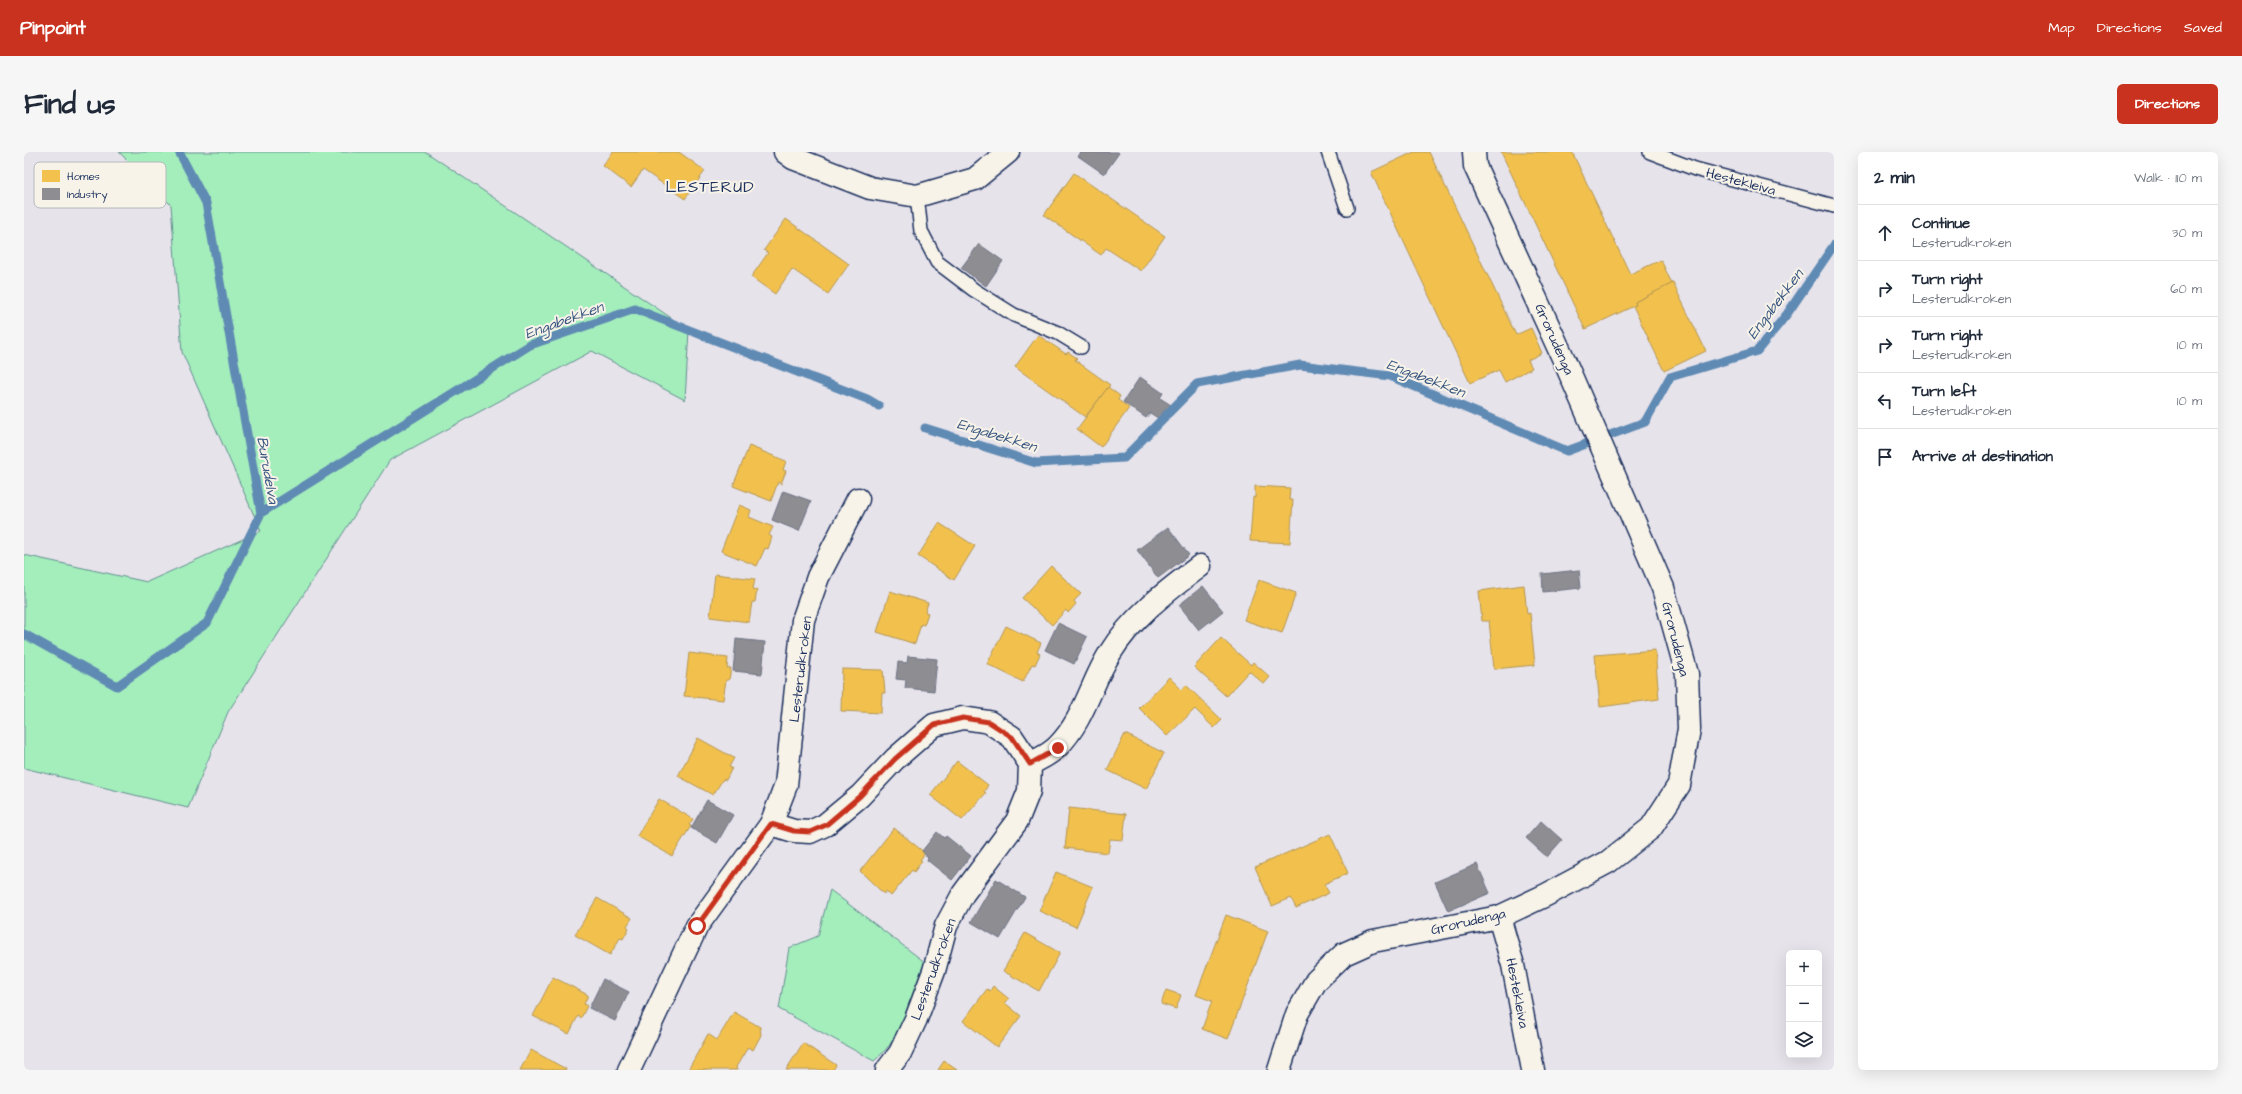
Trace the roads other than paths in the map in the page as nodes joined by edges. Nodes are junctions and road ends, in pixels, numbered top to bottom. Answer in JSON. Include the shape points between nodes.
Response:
{"nodes":[{"id":1,"x":785,"y":152,"type":"edge"},
{"id":2,"x":1008,"y":152,"type":"edge"},
{"id":3,"x":1328,"y":152,"type":"edge"},
{"id":4,"x":1474,"y":152,"type":"edge"},
{"id":5,"x":1650,"y":152,"type":"edge"},
{"id":6,"x":917,"y":196,"type":"junction"},
{"id":7,"x":1834,"y":206,"type":"edge"},
{"id":8,"x":1347,"y":208,"type":"dead end"},
{"id":9,"x":1081,"y":347,"type":"dead end"},
{"id":10,"x":858,"y":500,"type":"dead end"},
{"id":11,"x":1200,"y":566,"type":"dead end"},
{"id":12,"x":1030,"y":764,"type":"junction"},
{"id":13,"x":771,"y":824,"type":"junction"},
{"id":14,"x":1499,"y":917,"type":"junction"},
{"id":15,"x":629,"y":1070,"type":"edge"},
{"id":16,"x":887,"y":1070,"type":"edge"},
{"id":17,"x":1279,"y":1070,"type":"edge"},
{"id":18,"x":1532,"y":1070,"type":"edge"}],
"edges":[{"from":1,"to":6,"type":"street","via":[[793,158],[870,188]]},
{"from":2,"to":6,"type":"street","via":[[975,179]]},
{"from":3,"to":8,"type":"lane"},
{"from":4,"to":14,"type":"street","name":"Grorudenga","via":[[1476,166],[1663,588],[1686,674],[1689,729],[1679,785],[1651,828],[1608,862]]},
{"from":5,"to":7,"type":"lane","name":"Hestekleiva","via":[[1695,169]]},
{"from":6,"to":9,"type":"lane","via":[[921,230],[937,262],[974,290],[1014,315],[1058,333]]},
{"from":10,"to":13,"type":"street","name":"Lesterudkroken","via":[[818,577],[803,620],[786,785]]},
{"from":11,"to":12,"type":"street","via":[[1137,619],[1110,653],[1075,726],[1058,748]]},
{"from":12,"to":13,"type":"street","via":[[1012,737],[989,722],[963,718],[934,725],[826,825],[810,832],[794,831]]},
{"from":12,"to":16,"type":"street","name":"Lesterudkroken","via":[[1029,791],[1017,821],[959,900],[946,926],[934,972],[916,1019],[900,1053]]},
{"from":13,"to":15,"type":"street","name":"Lesterudkroken","via":[[697,926]]},
{"from":14,"to":17,"type":"street","name":"Grorudenga","via":[[1372,941],[1344,954],[1316,981],[1297,1014]]},
{"from":14,"to":18,"type":"street","name":"Hestekleiva","via":[[1513,965]]}]}
